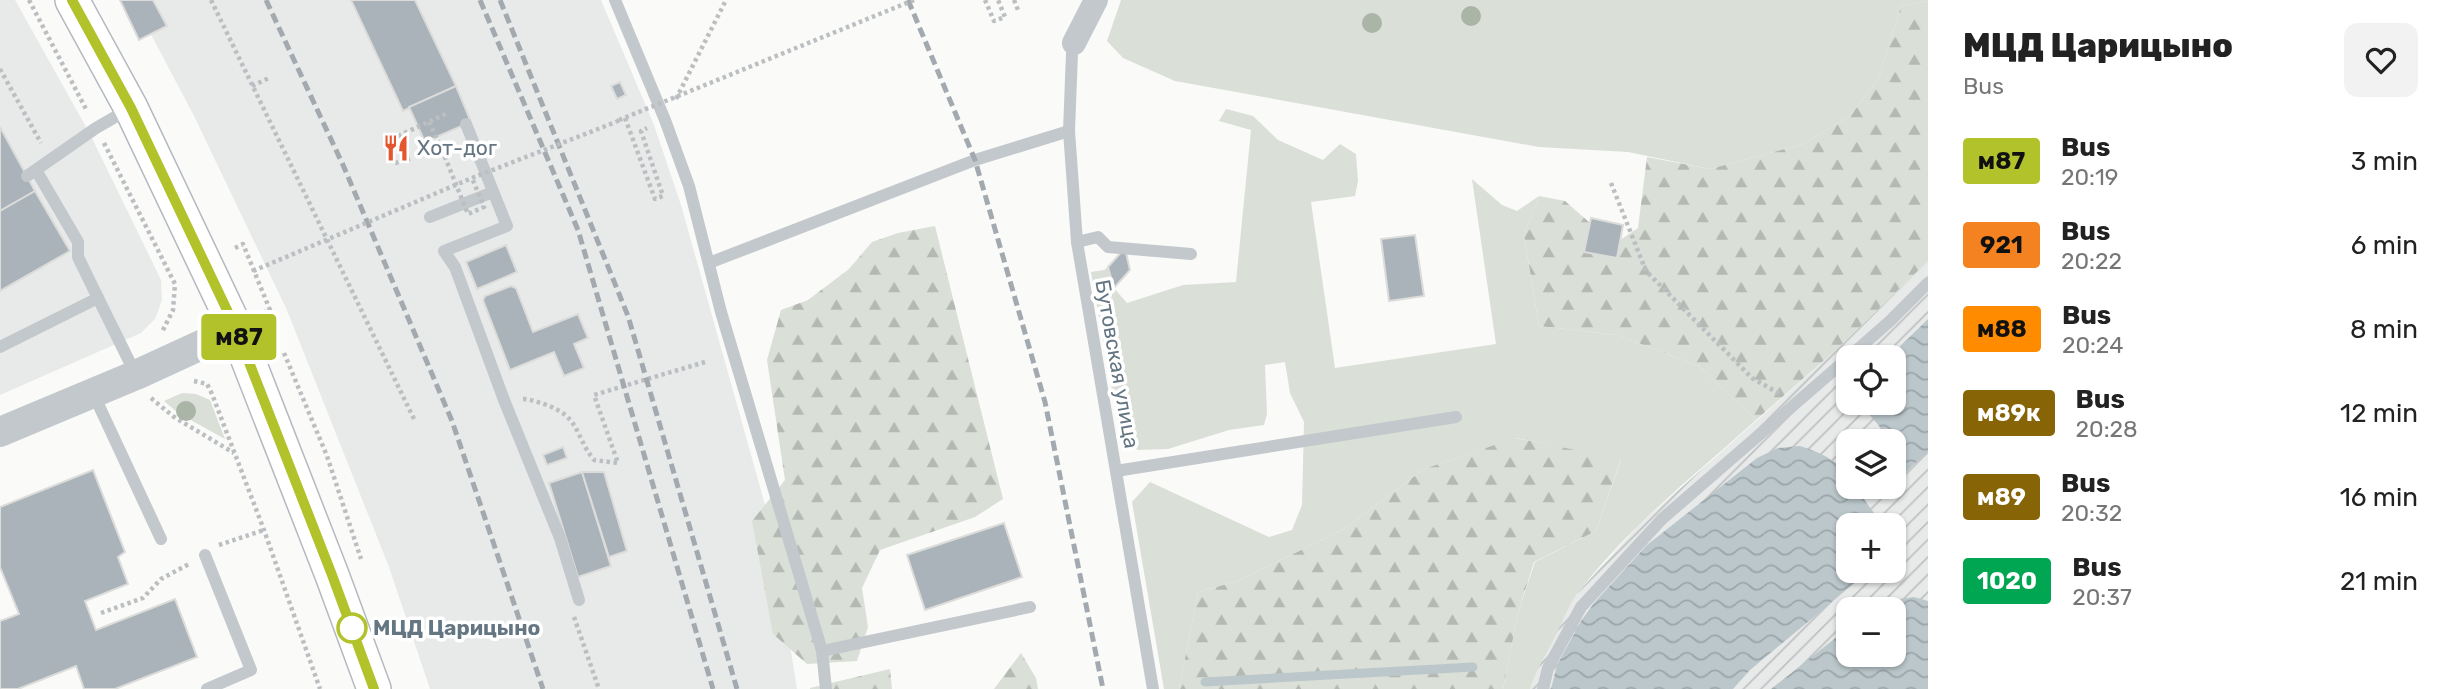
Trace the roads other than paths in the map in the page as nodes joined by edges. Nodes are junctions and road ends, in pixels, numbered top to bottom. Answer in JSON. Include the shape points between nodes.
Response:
{"nodes":[{"id":1,"x":72,"y":0,"type":"edge"},
{"id":2,"x":615,"y":0,"type":"edge"},
{"id":3,"x":1096,"y":0,"type":"edge"},
{"id":4,"x":1074,"y":43,"type":"joint"},
{"id":5,"x":131,"y":108,"type":"junction"},
{"id":6,"x":466,"y":124,"type":"road end"},
{"id":7,"x":1069,"y":131,"type":"junction"},
{"id":8,"x":493,"y":192,"type":"junction"},
{"id":9,"x":430,"y":217,"type":"dead end"},
{"id":10,"x":1077,"y":242,"type":"junction"},
{"id":11,"x":1191,"y":254,"type":"dead end"},
{"id":12,"x":709,"y":263,"type":"junction"},
{"id":13,"x":1928,"y":283,"type":"edge"},
{"id":14,"x":98,"y":298,"type":"junction"},
{"id":15,"x":249,"y":321,"type":"junction"},
{"id":16,"x":1862,"y":345,"type":"edge"},
{"id":17,"x":0,"y":347,"type":"edge"},
{"id":18,"x":1836,"y":367,"type":"edge"},
{"id":19,"x":144,"y":387,"type":"junction"},
{"id":20,"x":93,"y":393,"type":"junction"},
{"id":21,"x":1456,"y":416,"type":"dead end"},
{"id":22,"x":0,"y":432,"type":"edge"},
{"id":23,"x":1116,"y":471,"type":"junction"},
{"id":24,"x":161,"y":539,"type":"dead end"},
{"id":25,"x":205,"y":555,"type":"dead end"},
{"id":26,"x":579,"y":600,"type":"dead end"},
{"id":27,"x":1030,"y":607,"type":"dead end"},
{"id":28,"x":822,"y":651,"type":"junction"},
{"id":29,"x":208,"y":689,"type":"edge"},
{"id":30,"x":374,"y":689,"type":"edge"},
{"id":31,"x":826,"y":689,"type":"edge"},
{"id":32,"x":1153,"y":689,"type":"edge"},
{"id":33,"x":1543,"y":689,"type":"edge"}],
"edges":[{"from":1,"to":5,"type":"main road"},
{"from":2,"to":12,"type":"lane","via":[[689,186]]},
{"from":3,"to":4,"type":"street"},
{"from":4,"to":7,"type":"lane","name":"Бутовская улица"},
{"from":5,"to":14,"type":"lane","via":[[31,173],[78,242],[78,257]]},
{"from":5,"to":15,"type":"main road"},
{"from":6,"to":8,"type":"lane"},
{"from":7,"to":10,"type":"lane","name":"Бутовская улица"},
{"from":7,"to":12,"type":"lane","via":[[975,160]]},
{"from":8,"to":9,"type":"lane"},
{"from":8,"to":26,"type":"lane","via":[[507,226],[444,251],[455,267],[560,538]]},
{"from":10,"to":11,"type":"lane","via":[[1098,237],[1108,247]]},
{"from":10,"to":23,"type":"lane","name":"Бутовская улица"},
{"from":12,"to":28,"type":"lane"},
{"from":13,"to":16,"type":"lane"},
{"from":14,"to":17,"type":"lane"},
{"from":14,"to":19,"type":"lane"},
{"from":15,"to":19,"type":"street"},
{"from":15,"to":30,"type":"main road"},
{"from":18,"to":33,"type":"lane","via":[[1662,519],[1580,607],[1548,668]]},
{"from":19,"to":20,"type":"street"},
{"from":20,"to":22,"type":"street"},
{"from":20,"to":24,"type":"lane"},
{"from":21,"to":23,"type":"lane"},
{"from":23,"to":32,"type":"lane","name":"Бутовская улица"},
{"from":25,"to":29,"type":"lane","via":[[251,670]]},
{"from":27,"to":28,"type":"lane"},
{"from":28,"to":31,"type":"lane"}]}
